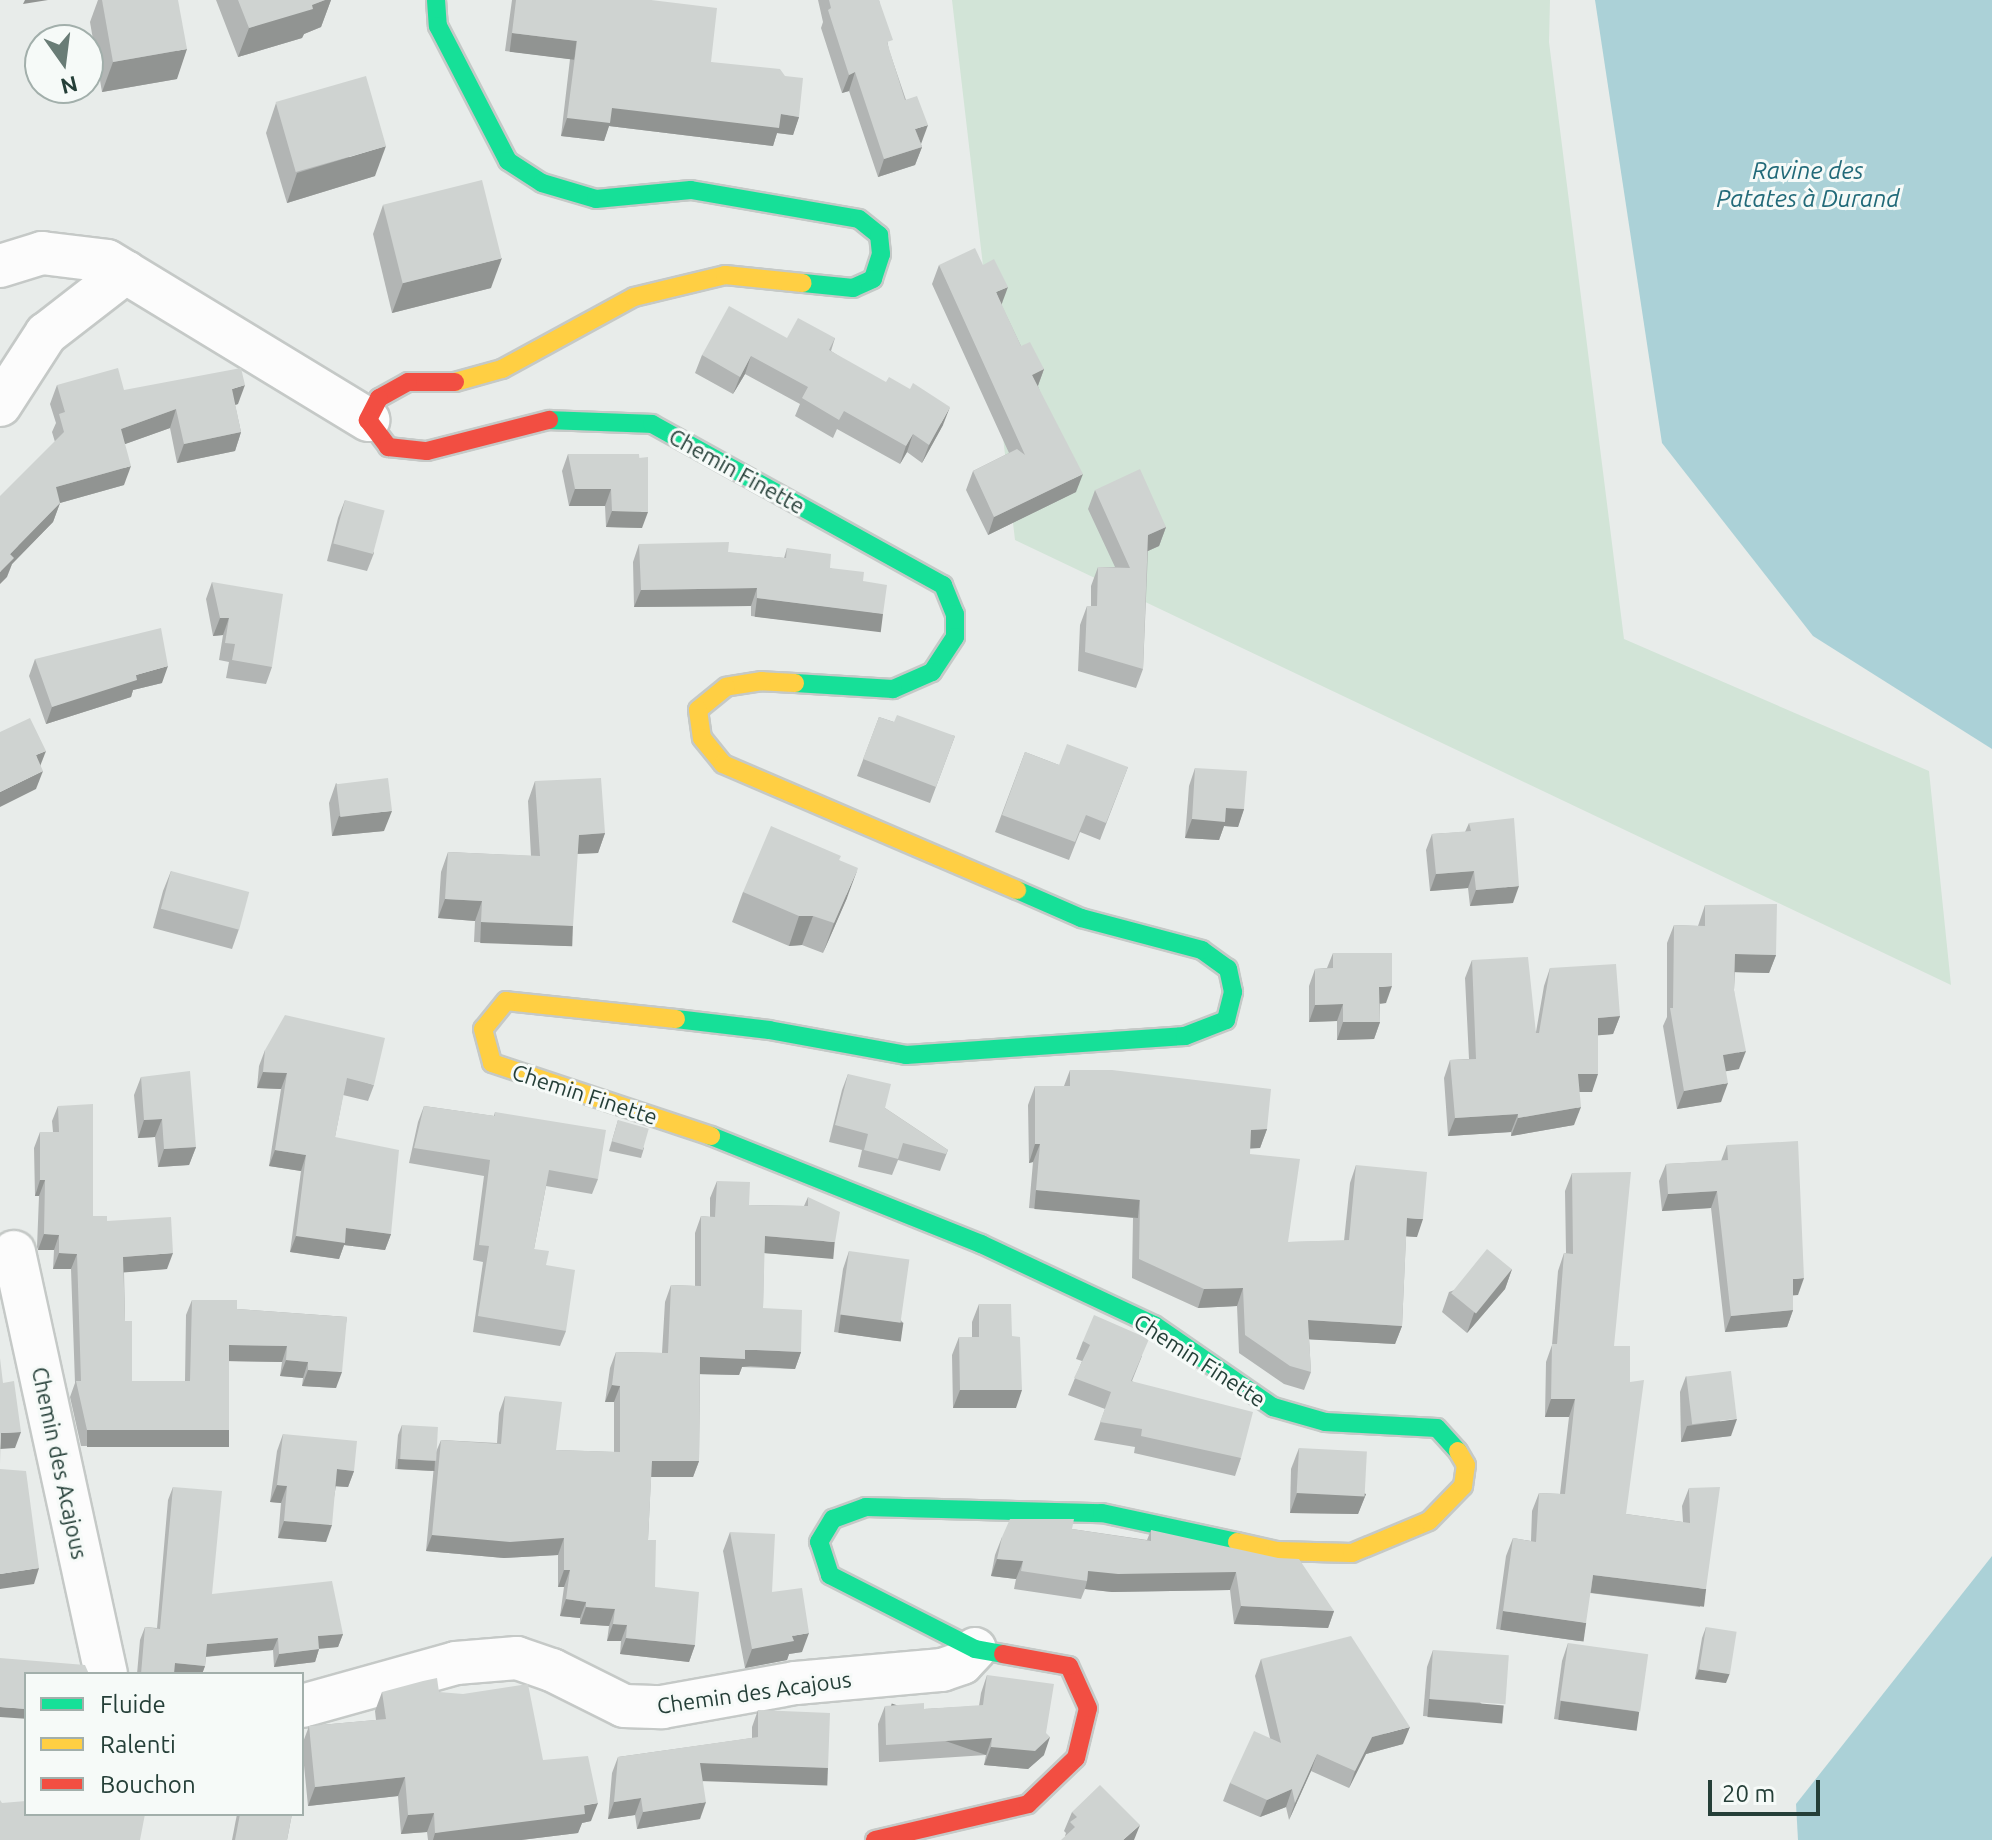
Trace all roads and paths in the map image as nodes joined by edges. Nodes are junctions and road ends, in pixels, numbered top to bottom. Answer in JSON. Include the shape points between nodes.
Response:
{"nodes":[{"id":1,"x":436,"y":0,"type":"edge"},
{"id":2,"x":0,"y":266,"type":"edge"},
{"id":3,"x":126,"y":272,"type":"junction"},
{"id":4,"x":0,"y":405,"type":"edge"},
{"id":5,"x":368,"y":420,"type":"junction"},
{"id":6,"x":14,"y":1252,"type":"dead end"},
{"id":7,"x":975,"y":1649,"type":"junction"},
{"id":8,"x":106,"y":1672,"type":"edge"},
{"id":9,"x":304,"y":1705,"type":"edge"},
{"id":10,"x":875,"y":1840,"type":"edge"}],
"edges":[{"from":1,"to":5,"type":"street","via":[[438,26],[508,161],[542,183],[596,199],[691,190],[859,219],[879,235],[881,254],[873,279],[853,288],[725,275],[634,297],[502,369],[459,382],[408,382],[379,398]]},
{"from":2,"to":3,"type":"street","name":"Chemin Finette","via":[[42,253],[107,261]]},
{"from":3,"to":4,"type":"street","via":[[46,334]]},
{"from":3,"to":5,"type":"street","name":"Chemin Finette"},
{"from":5,"to":7,"type":"street","name":"Chemin Finette","via":[[388,447],[427,451],[553,419],[652,424],[943,585],[955,614],[955,637],[932,672],[893,689],[762,681],[726,687],[698,710],[702,738],[723,764],[1081,918],[1202,950],[1228,969],[1233,992],[1226,1020],[1185,1036],[906,1055],[769,1030],[506,1001],[483,1029],[492,1063],[683,1125],[981,1244],[1154,1325],[1273,1407],[1325,1422],[1437,1428],[1454,1443],[1466,1465],[1463,1486],[1429,1521],[1352,1553],[1277,1551],[1102,1513],[866,1507],[833,1519],[819,1542],[830,1575]]},
{"from":6,"to":8,"type":"street","name":"Chemin des Acajous"},
{"from":7,"to":9,"type":"street","name":"Chemin des Acajous","via":[[962,1663],[942,1670],[796,1683],[662,1707],[624,1706],[517,1658],[456,1663]]},
{"from":7,"to":10,"type":"street","name":"Chemin Finette","via":[[1069,1666],[1088,1708],[1076,1758],[1028,1804]]}]}
